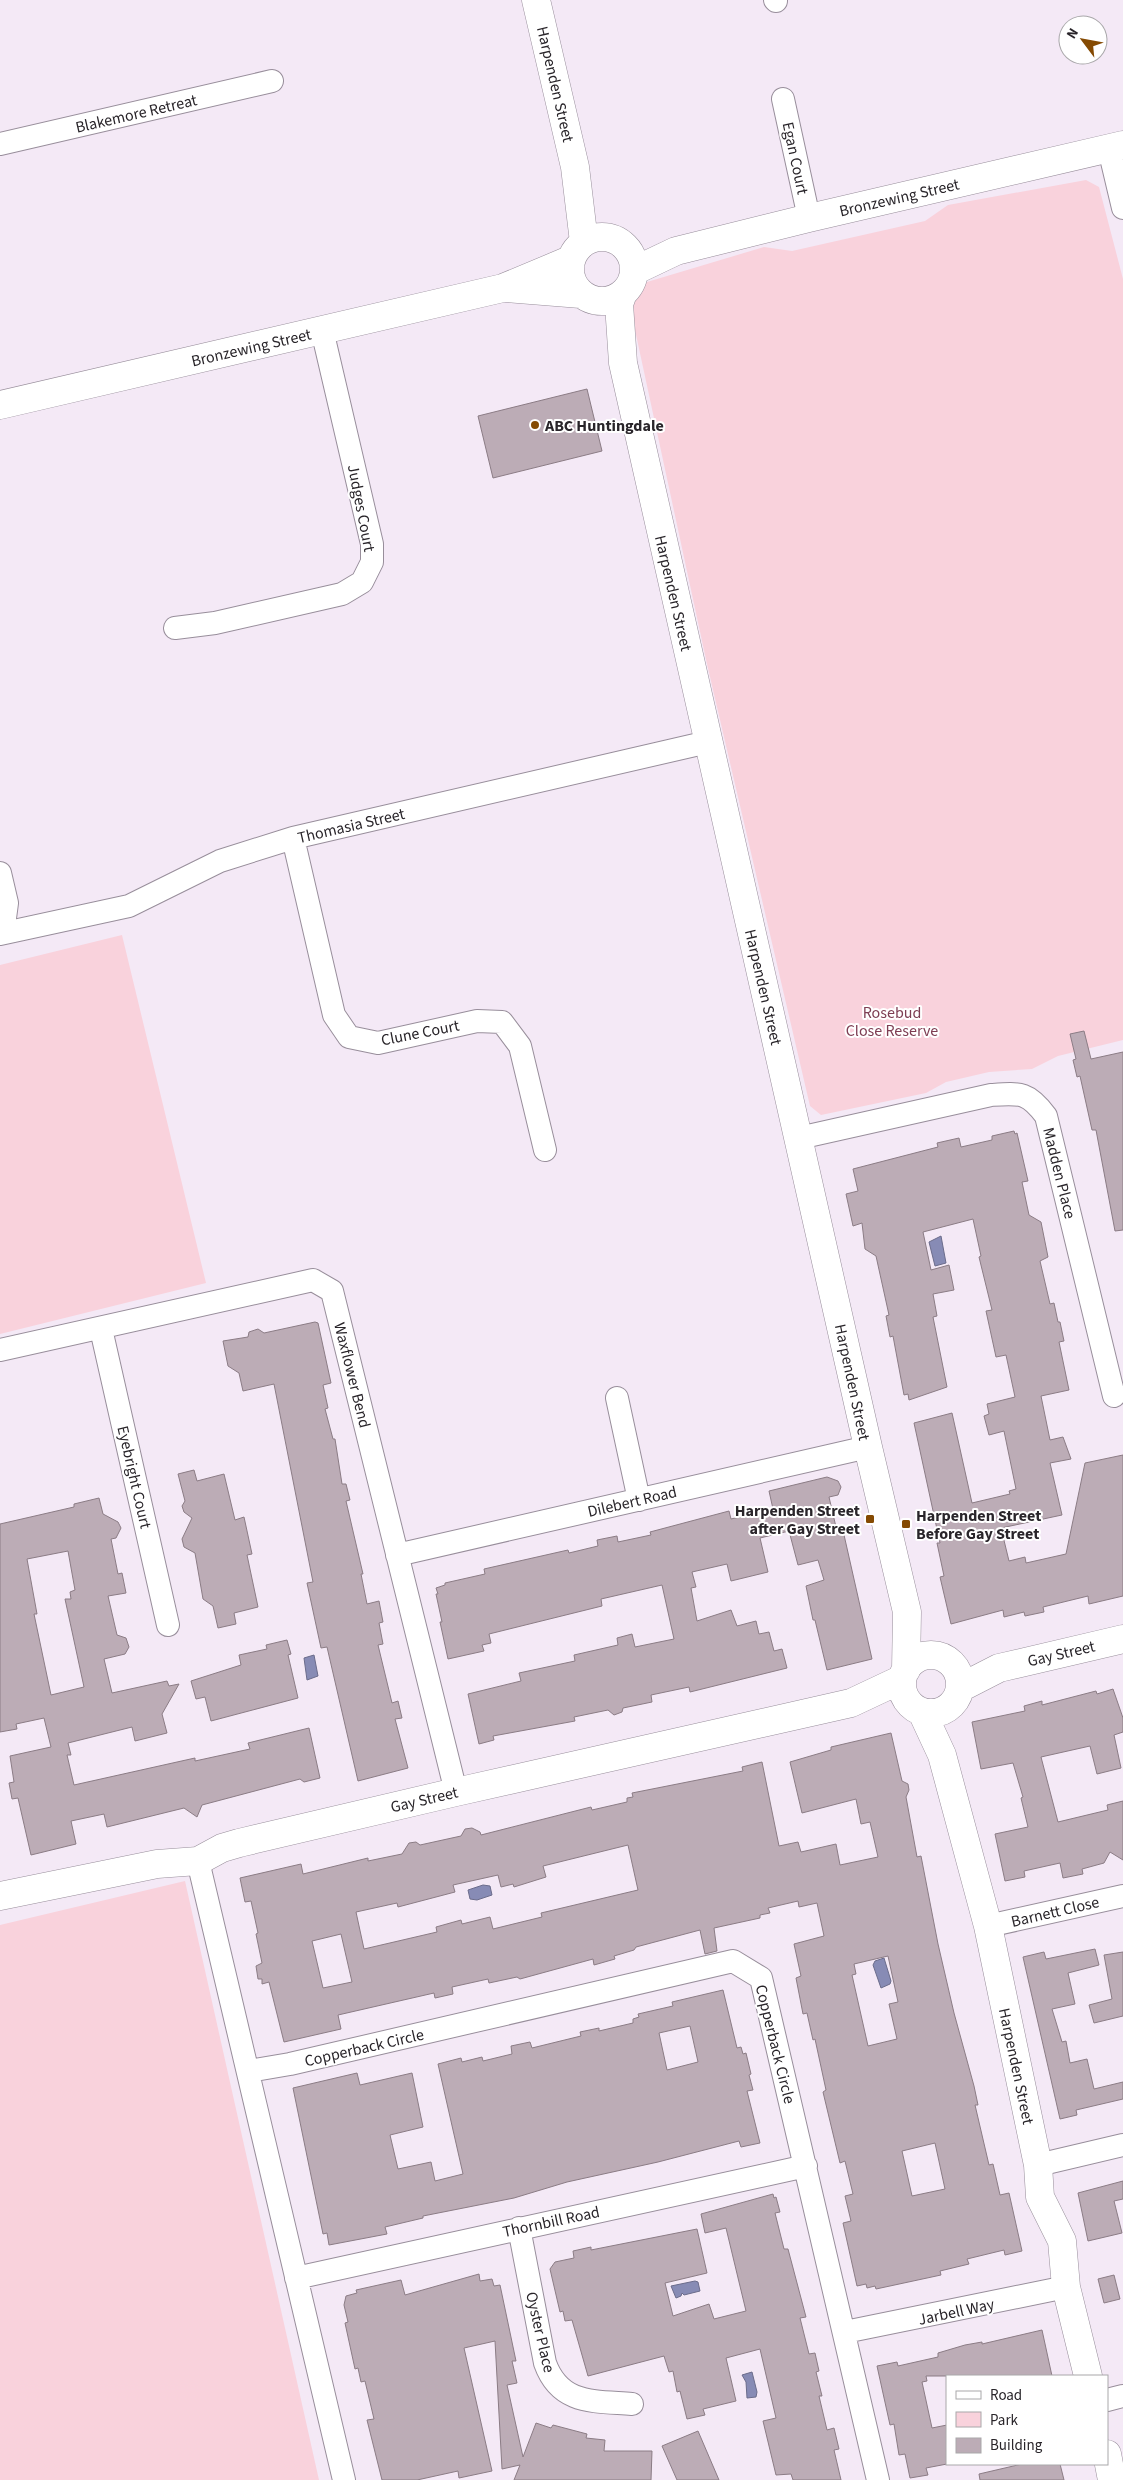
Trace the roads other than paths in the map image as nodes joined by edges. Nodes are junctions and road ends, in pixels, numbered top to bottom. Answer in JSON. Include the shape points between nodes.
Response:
{"nodes":[{"id":1,"x":536,"y":0,"type":"edge"},
{"id":2,"x":272,"y":81,"type":"dead end"},
{"id":3,"x":783,"y":99,"type":"dead end"},
{"id":4,"x":0,"y":144,"type":"edge"},
{"id":5,"x":1116,"y":147,"type":"edge"},
{"id":6,"x":1123,"y":208,"type":"edge"},
{"id":7,"x":809,"y":218,"type":"junction"},
{"id":8,"x":607,"y":258,"type":"junction"},
{"id":9,"x":502,"y":288,"type":"junction"},
{"id":10,"x":586,"y":297,"type":"junction"},
{"id":11,"x":322,"y":330,"type":"junction"},
{"id":12,"x":623,"y":363,"type":"junction"},
{"id":13,"x":0,"y":405,"type":"edge"},
{"id":14,"x":174,"y":628,"type":"dead end"},
{"id":15,"x":708,"y":742,"type":"junction"},
{"id":16,"x":293,"y":838,"type":"junction"},
{"id":17,"x":0,"y":873,"type":"edge"},
{"id":18,"x":1,"y":933,"type":"edge"},
{"id":19,"x":799,"y":1138,"type":"junction"},
{"id":20,"x":545,"y":1150,"type":"dead end"},
{"id":21,"x":101,"y":1329,"type":"junction"},
{"id":22,"x":0,"y":1350,"type":"edge"},
{"id":23,"x":1114,"y":1396,"type":"dead end"},
{"id":24,"x":617,"y":1398,"type":"dead end"},
{"id":25,"x":868,"y":1447,"type":"junction"},
{"id":26,"x":639,"y":1500,"type":"junction"},
{"id":27,"x":397,"y":1555,"type":"junction"},
{"id":28,"x":907,"y":1612,"type":"junction"},
{"id":29,"x":168,"y":1625,"type":"dead end"},
{"id":30,"x":1123,"y":1639,"type":"edge"},
{"id":31,"x":944,"y":1658,"type":"junction"},
{"id":32,"x":999,"y":1668,"type":"junction"},
{"id":33,"x":904,"y":1674,"type":"junction"},
{"id":34,"x":960,"y":1688,"type":"junction"},
{"id":35,"x":851,"y":1703,"type":"junction"},
{"id":36,"x":927,"y":1710,"type":"junction"},
{"id":37,"x":456,"y":1792,"type":"junction"},
{"id":38,"x":198,"y":1861,"type":"junction"},
{"id":39,"x":0,"y":1896,"type":"edge"},
{"id":40,"x":1123,"y":1896,"type":"edge"},
{"id":41,"x":988,"y":1926,"type":"junction"},
{"id":42,"x":249,"y":2071,"type":"junction"},
{"id":43,"x":1123,"y":2145,"type":"edge"},
{"id":44,"x":1038,"y":2165,"type":"junction"},
{"id":45,"x":806,"y":2166,"type":"junction"},
{"id":46,"x":519,"y":2228,"type":"junction"},
{"id":47,"x":296,"y":2278,"type":"junction"},
{"id":48,"x":1066,"y":2288,"type":"junction"},
{"id":49,"x":845,"y":2332,"type":"junction"},
{"id":50,"x":1088,"y":2375,"type":"edge"},
{"id":51,"x":1123,"y":2396,"type":"edge"},
{"id":52,"x":1108,"y":2400,"type":"edge"},
{"id":53,"x":632,"y":2404,"type":"dead end"},
{"id":54,"x":1108,"y":2459,"type":"edge"},
{"id":55,"x":344,"y":2480,"type":"edge"},
{"id":56,"x":878,"y":2480,"type":"edge"},
{"id":57,"x":1112,"y":2480,"type":"edge"}],
"edges":[{"from":1,"to":8,"type":"street","name":"Harpenden Street","via":[[575,167]]},
{"from":2,"to":4,"type":"street","name":"Blakemore Retreat"},
{"from":3,"to":7,"type":"street","name":"Egan Court"},
{"from":5,"to":6,"type":"street"},
{"from":5,"to":7,"type":"street","name":"Bronzewing Street"},
{"from":7,"to":8,"type":"street","name":"Bronzewing Street","via":[[676,251]]},
{"from":8,"to":9,"type":"street","name":"Bronzewing Street"},
{"from":8,"to":10,"type":"street","via":[[614,299],[602,301]]},
{"from":8,"to":10,"type":"street","name":"Harpenden Street","via":[[569,271],[572,282]]},
{"from":8,"to":12,"type":"street","name":"Harpenden Street","via":[[619,304]]},
{"from":9,"to":10,"type":"street","name":"Bronzewing Street"},
{"from":9,"to":11,"type":"street","name":"Bronzewing Street"},
{"from":10,"to":12,"type":"street","name":"Harpenden Street"},
{"from":11,"to":13,"type":"street","name":"Bronzewing Street"},
{"from":11,"to":14,"type":"street","name":"Judges Court","via":[[372,544],[369,569],[362,582],[342,594],[215,623]]},
{"from":12,"to":15,"type":"street","name":"Harpenden Street"},
{"from":15,"to":16,"type":"street","name":"Thomasia Street"},
{"from":15,"to":19,"type":"street","name":"Harpenden Street"},
{"from":16,"to":18,"type":"street","name":"Thomasia Street","via":[[220,861],[130,906]]},
{"from":16,"to":20,"type":"street","name":"Clune Court","via":[[334,1015],[349,1037],[378,1043],[477,1021],[502,1022],[520,1046]]},
{"from":17,"to":18,"type":"street","via":[[6,903]]},
{"from":19,"to":23,"type":"street","name":"Madden Place","via":[[991,1095],[1013,1094],[1033,1099],[1046,1116]]},
{"from":19,"to":25,"type":"street","name":"Harpenden Street"},
{"from":21,"to":22,"type":"street","name":"Waxflower Bend"},
{"from":21,"to":27,"type":"street","name":"Waxflower Bend","via":[[313,1280],[332,1291]]},
{"from":21,"to":29,"type":"street","name":"Eyebright Court"},
{"from":24,"to":26,"type":"street"},
{"from":25,"to":26,"type":"street","name":"Dilebert Road"},
{"from":25,"to":28,"type":"street","name":"Harpenden Street"},
{"from":26,"to":27,"type":"street","name":"Dilebert Road"},
{"from":27,"to":37,"type":"street","name":"Waxflower Bend"},
{"from":28,"to":31,"type":"street","name":"Harpenden Street"},
{"from":28,"to":33,"type":"street","name":"Harpenden Street"},
{"from":30,"to":32,"type":"street","name":"Gay Street"},
{"from":31,"to":32,"type":"street","name":"Gay Street"},
{"from":31,"to":33,"type":"street","via":[[920,1657]]},
{"from":31,"to":34,"type":"street","name":"Harpenden Street","via":[[958,1672]]},
{"from":32,"to":34,"type":"street","name":"Gay Street"},
{"from":33,"to":35,"type":"street","name":"Gay Street"},
{"from":33,"to":36,"type":"street","name":"Harpenden Street","via":[[904,1696]]},
{"from":34,"to":36,"type":"street","via":[[952,1704]]},
{"from":35,"to":36,"type":"street","name":"Gay Street"},
{"from":35,"to":37,"type":"street","name":"Gay Street"},
{"from":36,"to":41,"type":"street","name":"Harpenden Street","via":[[945,1729],[942,1755]]},
{"from":37,"to":38,"type":"street","name":"Gay Street","via":[[239,1843]]},
{"from":38,"to":39,"type":"street","name":"Gay Street","via":[[157,1864]]},
{"from":38,"to":42,"type":"street"},
{"from":40,"to":41,"type":"street","name":"Barnett Close"},
{"from":41,"to":44,"type":"street","name":"Harpenden Street"},
{"from":42,"to":45,"type":"street","name":"Copperback Circle","via":[[733,1961],[761,1978]]},
{"from":42,"to":47,"type":"street"},
{"from":43,"to":44,"type":"street"},
{"from":44,"to":48,"type":"street","name":"Harpenden Street","via":[[1040,2197],[1062,2242]]},
{"from":45,"to":46,"type":"street","name":"Thornbill Road"},
{"from":45,"to":49,"type":"street","name":"Copperback Circle"},
{"from":46,"to":47,"type":"street","name":"Thornbill Road"},
{"from":46,"to":53,"type":"street","name":"Oyster Place","via":[[550,2378],[568,2395]]},
{"from":47,"to":55,"type":"street"},
{"from":48,"to":49,"type":"street","name":"Jarbell Way"},
{"from":48,"to":50,"type":"street","name":"Harpenden Street"},
{"from":49,"to":56,"type":"street","name":"Copperback Circle"},
{"from":51,"to":52,"type":"street"},
{"from":54,"to":57,"type":"street"}]}
